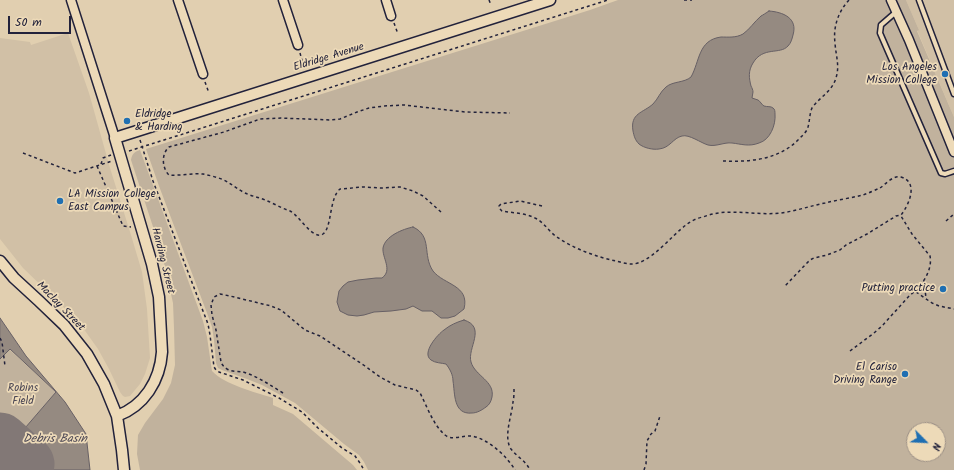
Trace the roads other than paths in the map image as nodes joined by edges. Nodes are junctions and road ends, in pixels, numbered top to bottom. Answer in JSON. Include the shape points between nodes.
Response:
{"nodes":[{"id":1,"x":71,"y":0,"type":"edge"},
{"id":2,"x":178,"y":0,"type":"edge"},
{"id":3,"x":283,"y":0,"type":"edge"},
{"id":4,"x":386,"y":0,"type":"edge"},
{"id":5,"x":550,"y":0,"type":"edge"},
{"id":6,"x":891,"y":0,"type":"edge"},
{"id":7,"x":919,"y":0,"type":"edge"},
{"id":8,"x":896,"y":11,"type":"junction"},
{"id":9,"x":391,"y":16,"type":"road end"},
{"id":10,"x":298,"y":45,"type":"road end"},
{"id":11,"x":203,"y":74,"type":"road end"},
{"id":12,"x":954,"y":94,"type":"edge"},
{"id":13,"x":115,"y":138,"type":"junction"},
{"id":14,"x":954,"y":152,"type":"edge"},
{"id":15,"x":954,"y":171,"type":"edge"},
{"id":16,"x":0,"y":261,"type":"edge"},
{"id":17,"x":117,"y":416,"type":"junction"},
{"id":18,"x":124,"y":470,"type":"edge"}],
"edges":[{"from":1,"to":13,"type":"street","name":"Harding Street"},
{"from":2,"to":11,"type":"street"},
{"from":3,"to":10,"type":"street"},
{"from":4,"to":9,"type":"street"},
{"from":5,"to":13,"type":"street","name":"Eldridge Avenue"},
{"from":6,"to":8,"type":"street"},
{"from":7,"to":12,"type":"lane"},
{"from":8,"to":14,"type":"street"},
{"from":8,"to":15,"type":"lane","via":[[881,26],[880,33],[941,173]]},
{"from":13,"to":17,"type":"street","name":"Harding Street","via":[[159,297],[162,352],[159,371],[144,398],[126,413]]},
{"from":16,"to":17,"type":"street","name":"Maclay Street","via":[[14,278],[64,325],[87,354],[104,384]]},
{"from":17,"to":18,"type":"street"}]}
